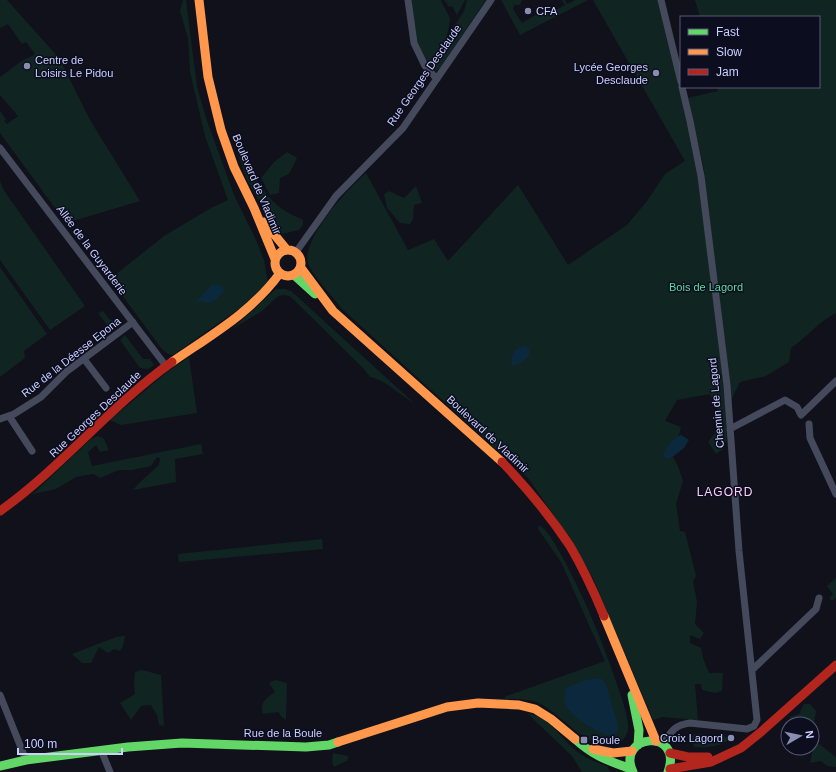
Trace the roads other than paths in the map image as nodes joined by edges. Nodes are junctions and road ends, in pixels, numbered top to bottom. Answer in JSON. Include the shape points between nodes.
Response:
{"nodes":[{"id":1,"x":199,"y":0,"type":"edge"},
{"id":2,"x":408,"y":0,"type":"edge"},
{"id":3,"x":491,"y":0,"type":"edge"},
{"id":4,"x":661,"y":0,"type":"edge"},
{"id":5,"x":680,"y":78,"type":"edge"},
{"id":6,"x":437,"y":79,"type":"junction"},
{"id":7,"x":682,"y":88,"type":"edge"},
{"id":8,"x":0,"y":148,"type":"edge"},
{"id":9,"x":254,"y":208,"type":"junction"},
{"id":10,"x":291,"y":251,"type":"junction"},
{"id":11,"x":275,"y":259,"type":"junction"},
{"id":12,"x":301,"y":268,"type":"junction"},
{"id":13,"x":280,"y":273,"type":"junction"},
{"id":14,"x":294,"y":276,"type":"junction"},
{"id":15,"x":334,"y":311,"type":"junction"},
{"id":16,"x":133,"y":322,"type":"junction"},
{"id":17,"x":84,"y":359,"type":"junction"},
{"id":18,"x":166,"y":366,"type":"junction"},
{"id":19,"x":836,"y":382,"type":"edge"},
{"id":20,"x":106,"y":388,"type":"dead end"},
{"id":21,"x":9,"y":416,"type":"junction"},
{"id":22,"x":0,"y":419,"type":"edge"},
{"id":23,"x":809,"y":424,"type":"dead end"},
{"id":24,"x":730,"y":429,"type":"junction"},
{"id":25,"x":32,"y":451,"type":"dead end"},
{"id":26,"x":836,"y":494,"type":"edge"},
{"id":27,"x":0,"y":511,"type":"edge"},
{"id":28,"x":819,"y":598,"type":"dead end"},
{"id":29,"x":836,"y":666,"type":"edge"},
{"id":30,"x":752,"y":670,"type":"junction"},
{"id":31,"x":627,"y":672,"type":"junction"},
{"id":32,"x":0,"y":695,"type":"edge"},
{"id":33,"x":575,"y":739,"type":"junction"},
{"id":34,"x":659,"y":742,"type":"junction"},
{"id":35,"x":635,"y":748,"type":"junction"},
{"id":36,"x":101,"y":750,"type":"junction"},
{"id":37,"x":670,"y":753,"type":"junction"},
{"id":38,"x":722,"y":757,"type":"junction"},
{"id":39,"x":26,"y":760,"type":"junction"},
{"id":40,"x":0,"y":766,"type":"edge"},
{"id":41,"x":632,"y":770,"type":"edge"},
{"id":42,"x":669,"y":770,"type":"edge"},
{"id":43,"x":110,"y":772,"type":"edge"}],
"edges":[{"from":1,"to":9,"type":"street","name":"Boulevard de Vladimir","via":[[208,77],[216,113],[234,167]]},
{"from":2,"to":6,"type":"street","via":[[414,43],[425,66]]},
{"from":3,"to":6,"type":"street","name":"Rue Georges Desclaude"},
{"from":4,"to":5,"type":"street"},
{"from":6,"to":10,"type":"street","name":"Rue Georges Desclaude","via":[[403,128],[336,196]]},
{"from":7,"to":24,"type":"street","name":"Chemin de Lagord","via":[[701,176],[727,385]]},
{"from":8,"to":16,"type":"street","name":"Allée de la Guyarderie"},
{"from":9,"to":10,"type":"street"},
{"from":9,"to":11,"type":"street","name":"Boulevard de Vladimir"},
{"from":10,"to":11,"type":"street","via":[[280,253]]},
{"from":10,"to":12,"type":"street","via":[[301,259]]},
{"from":11,"to":13,"type":"street"},
{"from":12,"to":14,"type":"street"},
{"from":12,"to":15,"type":"street","name":"Boulevard de Vladimir"},
{"from":13,"to":14,"type":"street"},
{"from":13,"to":18,"type":"street","name":"Rue Georges Desclaude","via":[[255,303]]},
{"from":14,"to":15,"type":"street"},
{"from":15,"to":31,"type":"street","name":"Boulevard de Vladimir","via":[[501,460],[536,499],[560,530],[581,566]]},
{"from":16,"to":17,"type":"street","name":"Rue de la Déesse Epona"},
{"from":16,"to":18,"type":"street","name":"Allée de la Guyarderie"},
{"from":17,"to":20,"type":"street"},
{"from":17,"to":21,"type":"street","name":"Rue de la Déesse Epona","via":[[66,372],[41,397]]},
{"from":18,"to":27,"type":"street","name":"Rue Georges Desclaude","via":[[113,411],[57,465]]},
{"from":19,"to":24,"type":"street","via":[[801,415],[797,407],[785,400]]},
{"from":21,"to":22,"type":"street","name":"Rue de la Déesse Epona"},
{"from":21,"to":25,"type":"street"},
{"from":23,"to":26,"type":"street","via":[[810,438]]},
{"from":24,"to":30,"type":"street","name":"Chemin de Lagord","via":[[739,551]]},
{"from":28,"to":30,"type":"street","via":[[816,609]]},
{"from":29,"to":38,"type":"street","via":[[749,743]]},
{"from":30,"to":34,"type":"street","name":"Chemin de Lagord","via":[[757,720],[754,726],[747,729],[681,724]]},
{"from":31,"to":34,"type":"street","name":"Boulevard de Vladimir","via":[[651,732]]},
{"from":31,"to":35,"type":"street","name":"Boulevard de Vladimir","via":[[639,730]]},
{"from":32,"to":39,"type":"street"},
{"from":33,"to":35,"type":"street","name":"Rue de la Boule","via":[[590,748],[606,752],[618,753]]},
{"from":33,"to":36,"type":"street","name":"Rue de la Boule","via":[[551,718],[535,709],[519,705],[478,702],[441,708],[329,745],[306,747],[182,743]]},
{"from":33,"to":41,"type":"street","name":"Rue de la Boule","via":[[600,758]]},
{"from":34,"to":35,"type":"street","name":"Rue de la Boule","via":[[649,740]]},
{"from":34,"to":37,"type":"street","name":"Boulevard de Vladimir"},
{"from":35,"to":41,"type":"street","name":"Boulevard de Vladimir","via":[[630,762]]},
{"from":36,"to":39,"type":"street","name":"Rue de la Boule"},
{"from":36,"to":43,"type":"street"},
{"from":37,"to":38,"type":"street","via":[[696,758]]},
{"from":37,"to":42,"type":"street"},
{"from":38,"to":42,"type":"street","via":[[711,762]]},
{"from":39,"to":40,"type":"street","name":"Rue de la Boule"}]}
